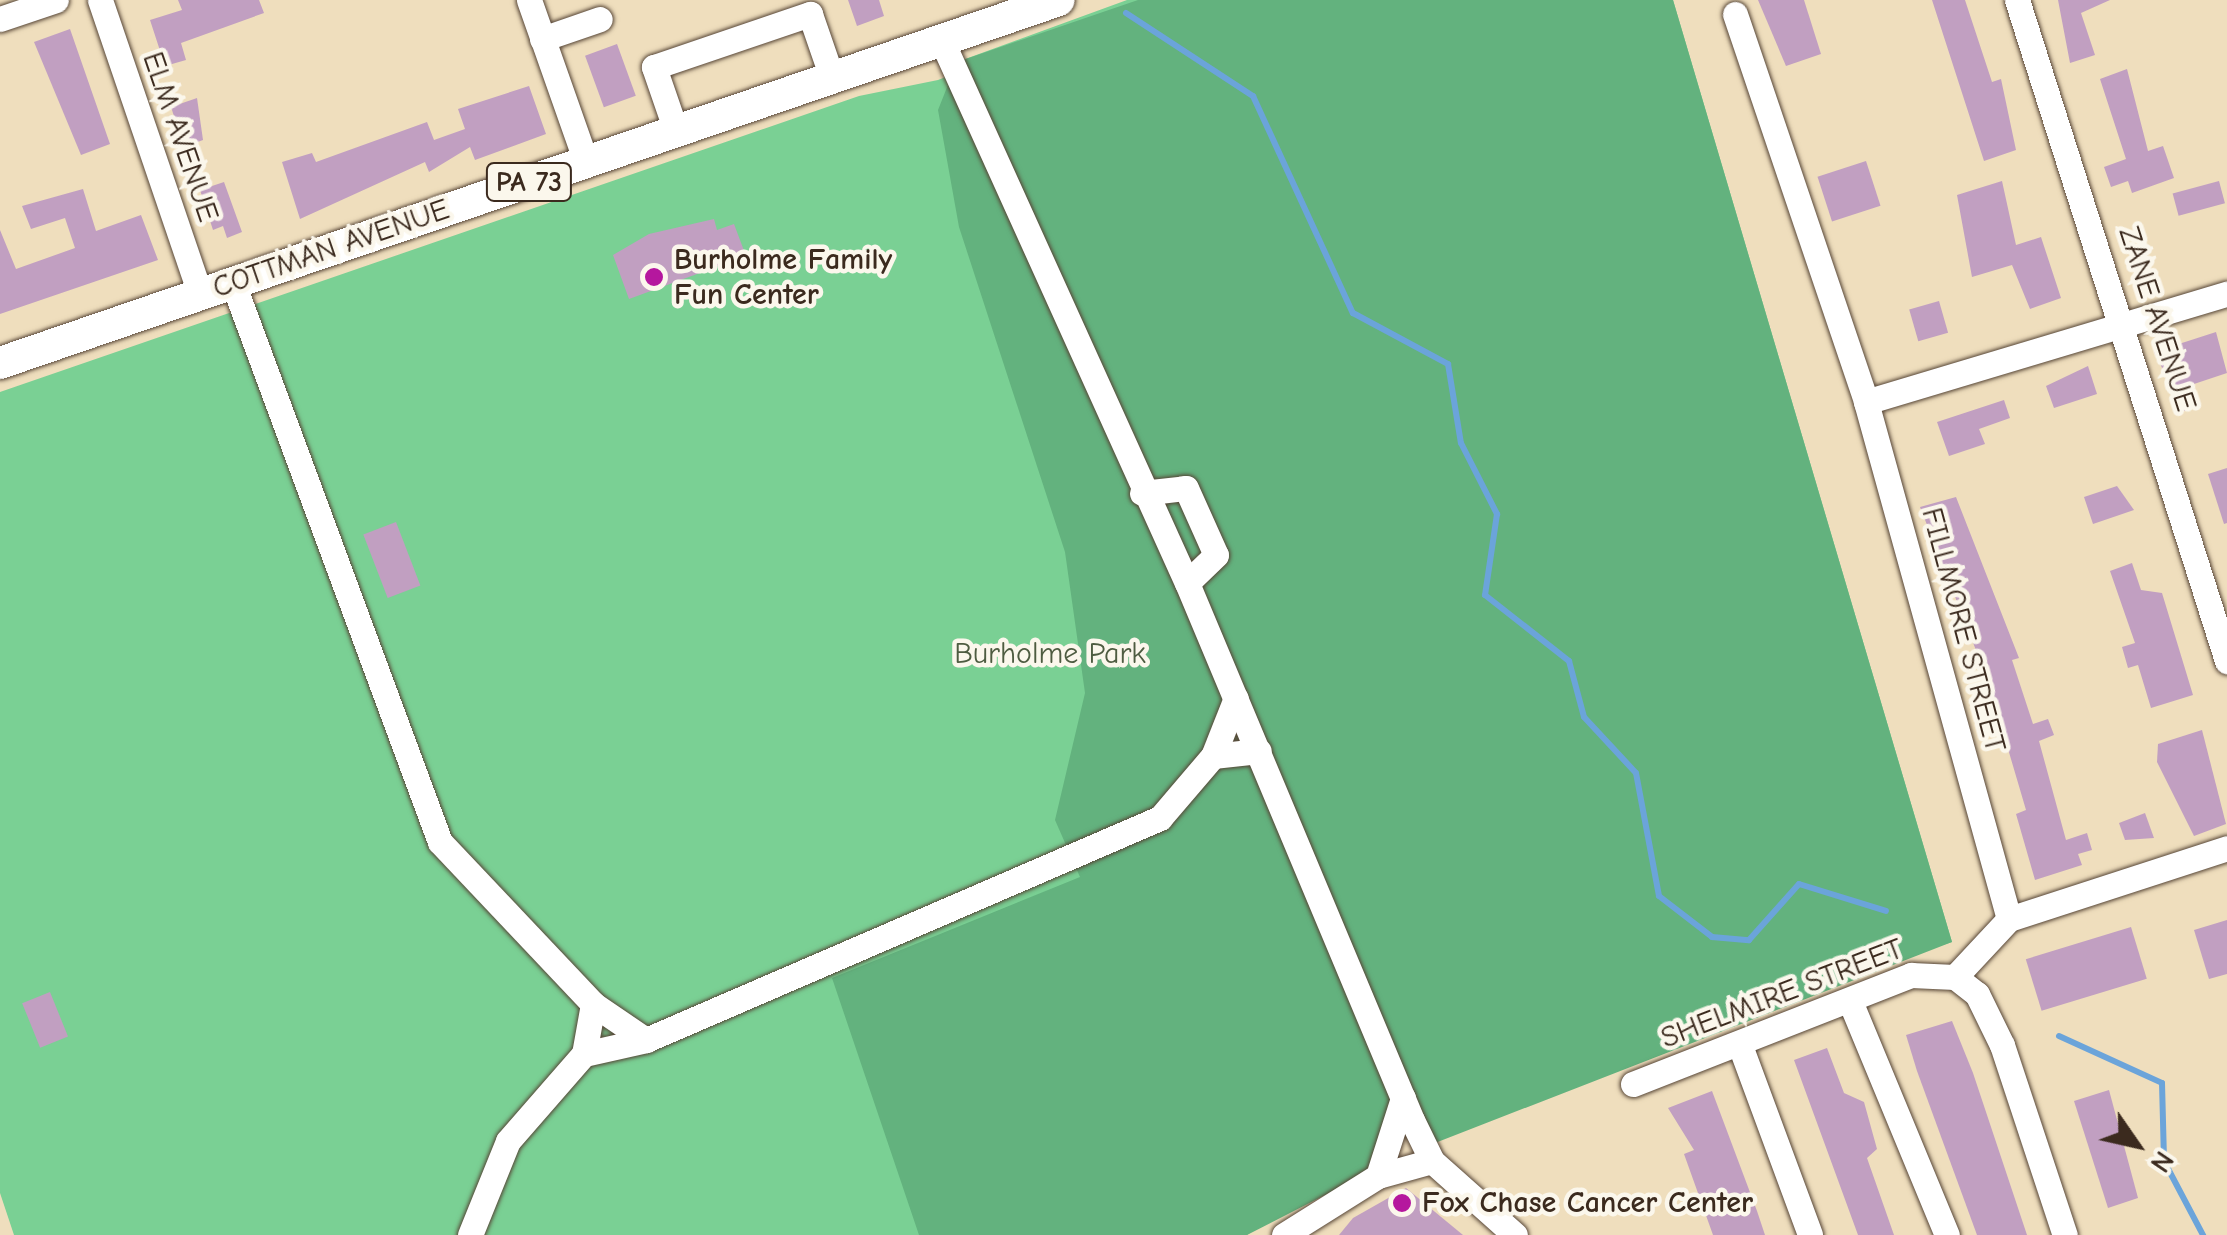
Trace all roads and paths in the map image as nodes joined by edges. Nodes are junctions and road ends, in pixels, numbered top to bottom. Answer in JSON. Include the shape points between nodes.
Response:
{"nodes":[{"id":1,"x":56,"y":0,"type":"edge"},
{"id":2,"x":100,"y":0,"type":"edge"},
{"id":3,"x":529,"y":0,"type":"edge"},
{"id":4,"x":1058,"y":0,"type":"edge"},
{"id":5,"x":2016,"y":0,"type":"edge"},
{"id":6,"x":1734,"y":14,"type":"dead end"},
{"id":7,"x":0,"y":19,"type":"edge"},
{"id":8,"x":600,"y":19,"type":"dead end"},
{"id":9,"x":940,"y":39,"type":"junction"},
{"id":10,"x":542,"y":40,"type":"junction"},
{"id":11,"x":832,"y":78,"type":"junction"},
{"id":12,"x":676,"y":131,"type":"junction"},
{"id":13,"x":586,"y":162,"type":"junction"},
{"id":14,"x":233,"y":283,"type":"junction"},
{"id":15,"x":200,"y":294,"type":"junction"},
{"id":16,"x":2227,"y":294,"type":"edge"},
{"id":17,"x":2125,"y":325,"type":"junction"},
{"id":18,"x":0,"y":363,"type":"edge"},
{"id":19,"x":1866,"y":402,"type":"junction"},
{"id":20,"x":1142,"y":493,"type":"junction"},
{"id":21,"x":1187,"y":583,"type":"junction"},
{"id":22,"x":2227,"y":660,"type":"edge"},
{"id":23,"x":1236,"y":698,"type":"junction"},
{"id":24,"x":1258,"y":751,"type":"junction"},
{"id":25,"x":1213,"y":756,"type":"junction"},
{"id":26,"x":2227,"y":848,"type":"edge"},
{"id":27,"x":2009,"y":919,"type":"junction"},
{"id":28,"x":1954,"y":977,"type":"junction"},
{"id":29,"x":1850,"y":1002,"type":"junction"},
{"id":30,"x":593,"y":1004,"type":"junction"},
{"id":31,"x":646,"y":1040,"type":"junction"},
{"id":32,"x":1741,"y":1048,"type":"junction"},
{"id":33,"x":584,"y":1054,"type":"junction"},
{"id":34,"x":1633,"y":1084,"type":"dead end"},
{"id":35,"x":1403,"y":1098,"type":"junction"},
{"id":36,"x":1432,"y":1161,"type":"junction"},
{"id":37,"x":1378,"y":1176,"type":"junction"},
{"id":38,"x":470,"y":1235,"type":"edge"},
{"id":39,"x":1284,"y":1235,"type":"edge"},
{"id":40,"x":1514,"y":1235,"type":"edge"},
{"id":41,"x":1810,"y":1235,"type":"edge"},
{"id":42,"x":1948,"y":1235,"type":"edge"},
{"id":43,"x":2065,"y":1235,"type":"edge"}],
"edges":[{"from":1,"to":7,"type":"street"},
{"from":2,"to":15,"type":"street","name":"ELM AVENUE"},
{"from":3,"to":10,"type":"street"},
{"from":4,"to":9,"type":"main road","name":"COTTMAN AVENUE","number":"PA 73"},
{"from":5,"to":17,"type":"street","name":"ZANE AVENUE"},
{"from":6,"to":19,"type":"street","name":"FILLMORE STREET"},
{"from":8,"to":10,"type":"street"},
{"from":9,"to":11,"type":"main road","name":"COTTMAN AVENUE","number":"PA 73"},
{"from":9,"to":20,"type":"street"},
{"from":10,"to":13,"type":"street"},
{"from":11,"to":12,"type":"main road","name":"COTTMAN AVENUE","number":"PA 73"},
{"from":11,"to":12,"type":"street","via":[[810,14],[654,67]]},
{"from":12,"to":13,"type":"main road","name":"COTTMAN AVENUE","number":"PA 73"},
{"from":13,"to":14,"type":"main road","name":"COTTMAN AVENUE","number":"PA 73"},
{"from":14,"to":15,"type":"main road","name":"COTTMAN AVENUE","number":"PA 73"},
{"from":14,"to":30,"type":"street","via":[[440,842]]},
{"from":15,"to":18,"type":"main road","name":"COTTMAN AVENUE","number":"PA 73"},
{"from":16,"to":17,"type":"street"},
{"from":17,"to":19,"type":"street"},
{"from":17,"to":22,"type":"street","name":"ZANE AVENUE"},
{"from":19,"to":27,"type":"street","name":"FILLMORE STREET"},
{"from":20,"to":21,"type":"street"},
{"from":20,"to":21,"type":"street","via":[[1186,488],[1216,555]]},
{"from":21,"to":23,"type":"street"},
{"from":23,"to":24,"type":"street"},
{"from":23,"to":25,"type":"street"},
{"from":24,"to":25,"type":"street"},
{"from":24,"to":35,"type":"street"},
{"from":25,"to":31,"type":"street","via":[[1160,818]]},
{"from":26,"to":27,"type":"street"},
{"from":27,"to":28,"type":"street"},
{"from":28,"to":29,"type":"street","name":"SHELMIRE STREET","via":[[1912,975]]},
{"from":28,"to":43,"type":"street","via":[[1977,994],[2002,1045]]},
{"from":29,"to":32,"type":"street","name":"SHELMIRE STREET"},
{"from":29,"to":42,"type":"street"},
{"from":30,"to":31,"type":"street"},
{"from":30,"to":33,"type":"street"},
{"from":31,"to":33,"type":"street"},
{"from":32,"to":34,"type":"street","name":"SHELMIRE STREET"},
{"from":32,"to":41,"type":"street"},
{"from":33,"to":38,"type":"street","via":[[508,1141]]},
{"from":35,"to":36,"type":"street"},
{"from":35,"to":37,"type":"street"},
{"from":36,"to":37,"type":"street"},
{"from":36,"to":40,"type":"street"},
{"from":37,"to":39,"type":"street"}]}
